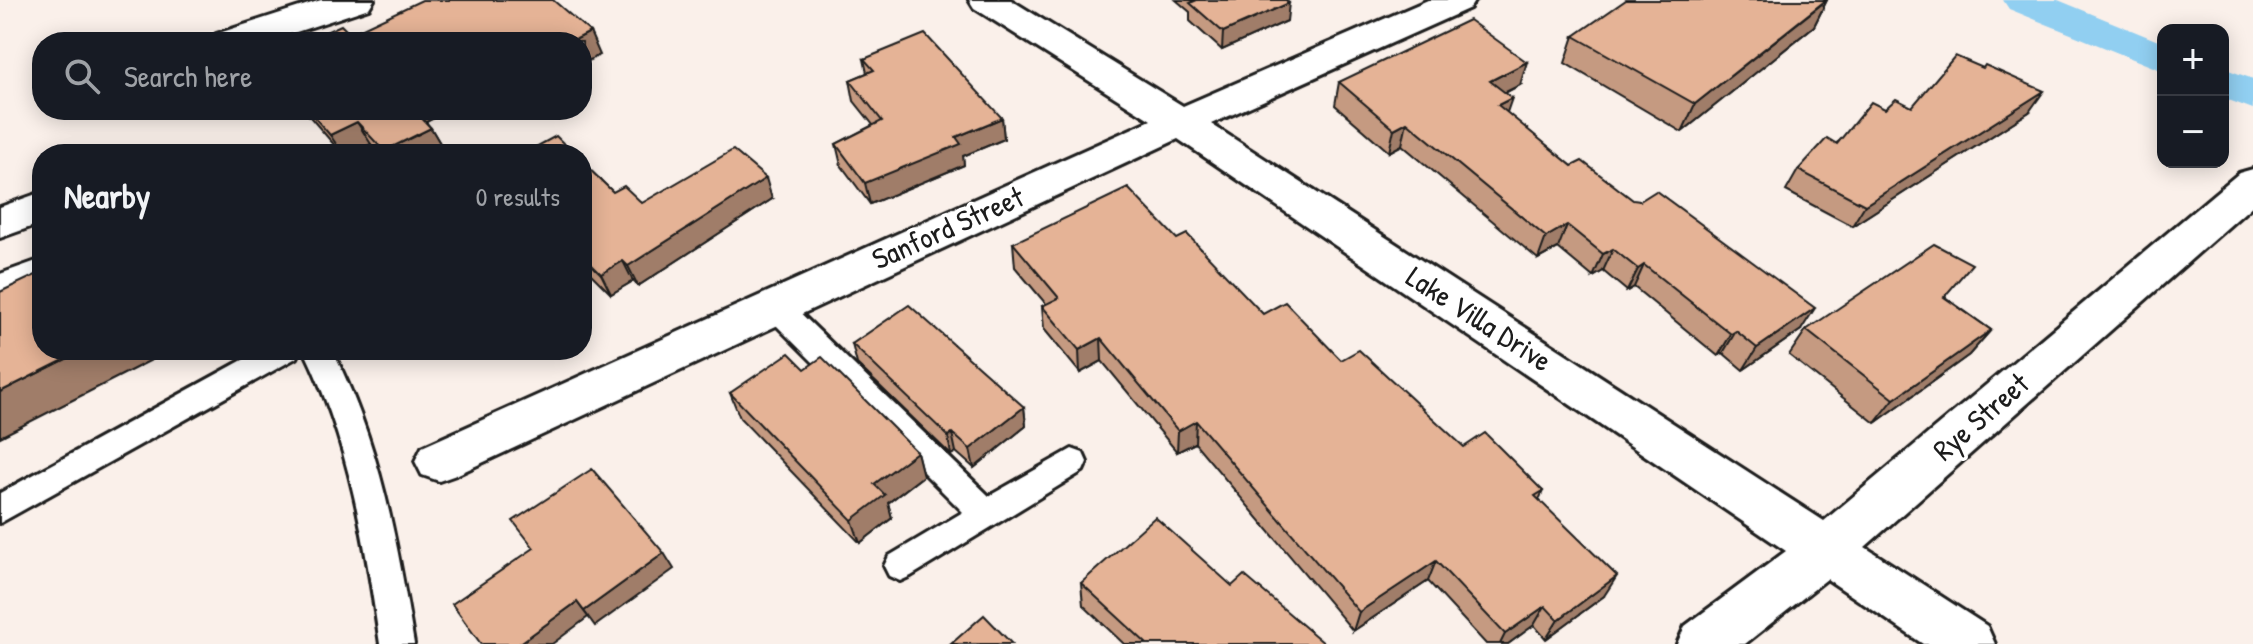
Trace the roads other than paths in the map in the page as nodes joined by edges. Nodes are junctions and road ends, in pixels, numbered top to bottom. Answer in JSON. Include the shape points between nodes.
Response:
{"nodes":[{"id":1,"x":357,"y":0,"type":"edge"},
{"id":2,"x":986,"y":0,"type":"edge"},
{"id":3,"x":1458,"y":0,"type":"edge"},
{"id":4,"x":259,"y":32,"type":"edge"},
{"id":5,"x":1181,"y":122,"type":"junction"},
{"id":6,"x":2253,"y":183,"type":"edge"},
{"id":7,"x":32,"y":211,"type":"edge"},
{"id":8,"x":0,"y":223,"type":"edge"},
{"id":9,"x":32,"y":273,"type":"edge"},
{"id":10,"x":0,"y":285,"type":"edge"},
{"id":11,"x":776,"y":307,"type":"junction"},
{"id":12,"x":268,"y":360,"type":"edge"},
{"id":13,"x":323,"y":360,"type":"edge"},
{"id":14,"x":439,"y":461,"type":"dead end"},
{"id":15,"x":1072,"y":462,"type":"dead end"},
{"id":16,"x":0,"y":509,"type":"edge"},
{"id":17,"x":986,"y":514,"type":"junction"},
{"id":18,"x":1827,"y":549,"type":"junction"},
{"id":19,"x":900,"y":566,"type":"dead end"},
{"id":20,"x":397,"y":644,"type":"edge"},
{"id":21,"x":1704,"y":644,"type":"edge"},
{"id":22,"x":1968,"y":644,"type":"edge"}],
"edges":[{"from":1,"to":4,"type":"street"},
{"from":2,"to":5,"type":"street","name":"Lake Villa Drive"},
{"from":3,"to":5,"type":"street","name":"Sanford Street"},
{"from":5,"to":11,"type":"street","name":"Sanford Street"},
{"from":5,"to":18,"type":"street","name":"Lake Villa Drive"},
{"from":6,"to":18,"type":"street","name":"Rye Street"},
{"from":7,"to":8,"type":"street"},
{"from":9,"to":10,"type":"lane"},
{"from":11,"to":14,"type":"street","name":"Sanford Street"},
{"from":11,"to":17,"type":"lane"},
{"from":12,"to":16,"type":"lane"},
{"from":13,"to":20,"type":"lane","via":[[362,448]]},
{"from":15,"to":17,"type":"lane"},
{"from":17,"to":19,"type":"lane"},
{"from":18,"to":21,"type":"street","name":"Rye Street"},
{"from":18,"to":22,"type":"street","name":"Lake Villa Drive"}]}
